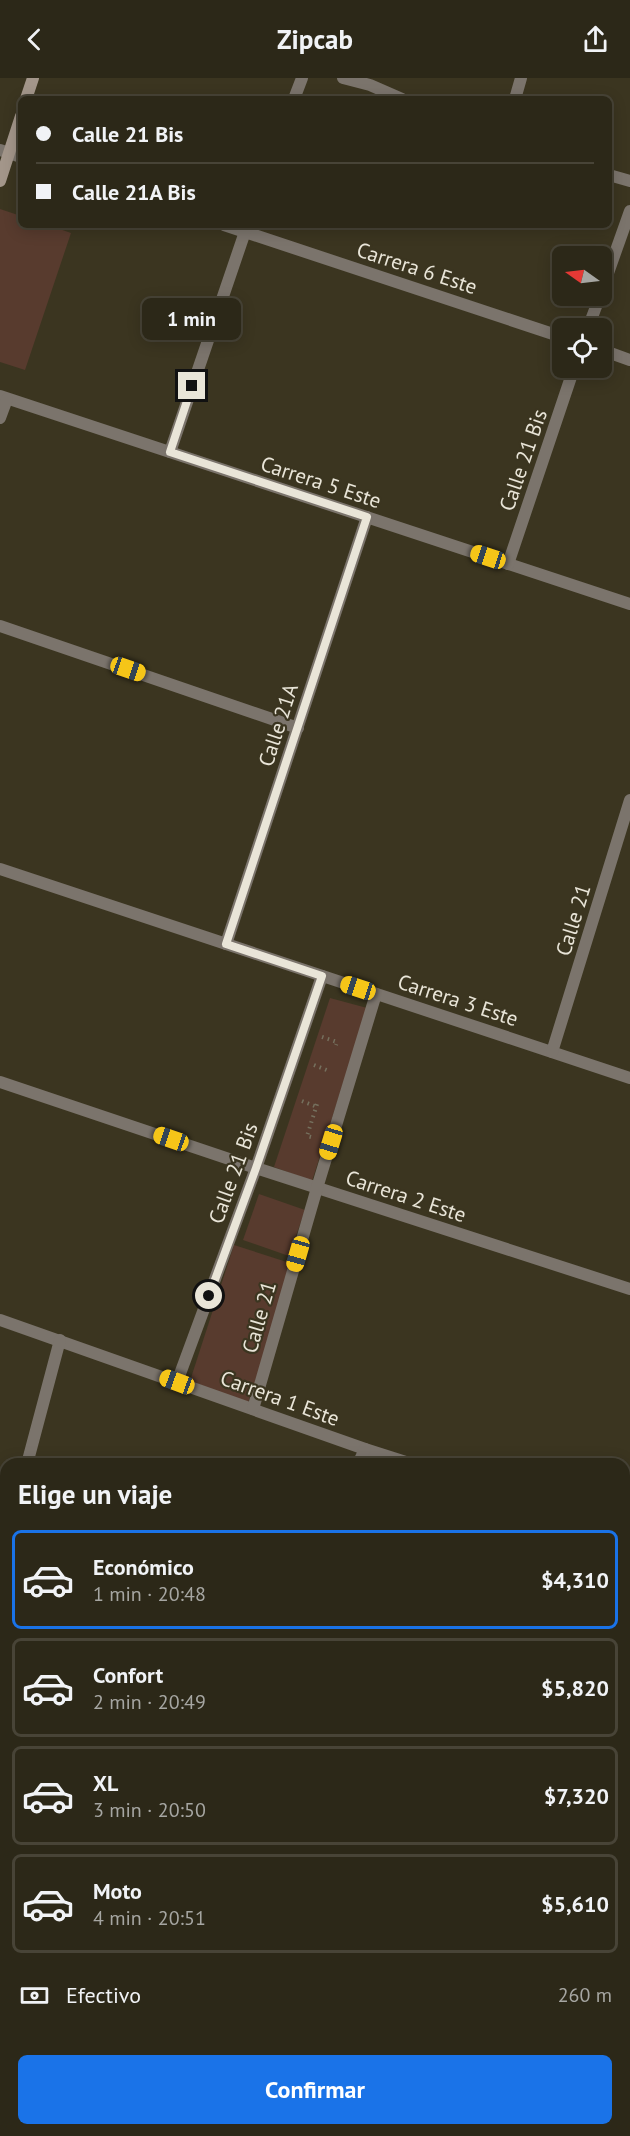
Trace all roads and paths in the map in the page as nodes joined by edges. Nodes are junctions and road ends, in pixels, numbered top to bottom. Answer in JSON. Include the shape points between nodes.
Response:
{"nodes":[{"id":1,"x":33,"y":78,"type":"edge"},
{"id":2,"x":302,"y":78,"type":"edge"},
{"id":3,"x":343,"y":78,"type":"edge"},
{"id":4,"x":521,"y":78,"type":"edge"},
{"id":5,"x":371,"y":81,"type":"edge"},
{"id":6,"x":27,"y":96,"type":"edge"},
{"id":7,"x":295,"y":96,"type":"edge"},
{"id":8,"x":397,"y":96,"type":"edge"},
{"id":9,"x":515,"y":96,"type":"edge"},
{"id":10,"x":18,"y":126,"type":"edge"},
{"id":11,"x":10,"y":153,"type":"edge"},
{"id":12,"x":612,"y":176,"type":"edge"},
{"id":13,"x":0,"y":181,"type":"edge"},
{"id":14,"x":630,"y":181,"type":"edge"},
{"id":15,"x":630,"y":211,"type":"edge"},
{"id":16,"x":246,"y":228,"type":"edge"},
{"id":17,"x":612,"y":262,"type":"edge"},
{"id":18,"x":552,"y":334,"type":"edge"},
{"id":19,"x":612,"y":354,"type":"edge"},
{"id":20,"x":630,"y":360,"type":"edge"},
{"id":21,"x":571,"y":378,"type":"edge"},
{"id":22,"x":3,"y":398,"type":"edge"},
{"id":23,"x":0,"y":418,"type":"edge"},
{"id":24,"x":170,"y":452,"type":"junction"},
{"id":25,"x":367,"y":517,"type":"junction"},
{"id":26,"x":508,"y":564,"type":"junction"},
{"id":27,"x":630,"y":604,"type":"edge"},
{"id":28,"x":0,"y":626,"type":"edge"},
{"id":29,"x":298,"y":728,"type":"junction"},
{"id":30,"x":630,"y":800,"type":"edge"},
{"id":31,"x":627,"y":822,"type":"edge"},
{"id":32,"x":0,"y":869,"type":"edge"},
{"id":33,"x":226,"y":944,"type":"junction"},
{"id":34,"x":322,"y":976,"type":"junction"},
{"id":35,"x":376,"y":994,"type":"junction"},
{"id":36,"x":303,"y":1031,"type":"junction"},
{"id":37,"x":334,"y":1051,"type":"dead end"},
{"id":38,"x":552,"y":1052,"type":"junction"},
{"id":39,"x":294,"y":1059,"type":"junction"},
{"id":40,"x":332,"y":1061,"type":"dead end"},
{"id":41,"x":329,"y":1070,"type":"junction"},
{"id":42,"x":630,"y":1078,"type":"edge"},
{"id":43,"x":326,"y":1079,"type":"dead end"},
{"id":44,"x":0,"y":1082,"type":"edge"},
{"id":45,"x":320,"y":1097,"type":"dead end"},
{"id":46,"x":331,"y":1142,"type":"junction"},
{"id":47,"x":256,"y":1168,"type":"junction"},
{"id":48,"x":317,"y":1188,"type":"junction"},
{"id":49,"x":630,"y":1289,"type":"edge"},
{"id":50,"x":0,"y":1320,"type":"edge"},
{"id":51,"x":60,"y":1340,"type":"junction"},
{"id":52,"x":177,"y":1382,"type":"junction"},
{"id":53,"x":253,"y":1409,"type":"junction"},
{"id":54,"x":365,"y":1449,"type":"junction"},
{"id":55,"x":29,"y":1458,"type":"edge"},
{"id":56,"x":361,"y":1458,"type":"edge"},
{"id":57,"x":393,"y":1458,"type":"edge"}],
"edges":[{"from":1,"to":6,"type":"street"},
{"from":2,"to":7,"type":"street"},
{"from":3,"to":5,"type":"street"},
{"from":4,"to":9,"type":"street"},
{"from":5,"to":8,"type":"street"},
{"from":10,"to":11,"type":"street"},
{"from":11,"to":13,"type":"street"},
{"from":12,"to":14,"type":"street"},
{"from":15,"to":17,"type":"street"},
{"from":16,"to":18,"type":"street","name":"Carrera 6 Este"},
{"from":16,"to":24,"type":"street"},
{"from":19,"to":20,"type":"street"},
{"from":21,"to":26,"type":"street","name":"Calle 21 Bis"},
{"from":22,"to":23,"type":"street"},
{"from":22,"to":24,"type":"street","name":"Carrera 5 Este"},
{"from":24,"to":25,"type":"street","name":"Carrera 5 Este"},
{"from":25,"to":26,"type":"street","name":"Carrera 5 Este"},
{"from":25,"to":29,"type":"street","name":"Calle 21A"},
{"from":26,"to":27,"type":"street","name":"Carrera 5 Este"},
{"from":28,"to":29,"type":"street"},
{"from":29,"to":33,"type":"street","name":"Calle 21A"},
{"from":30,"to":31,"type":"street","name":"Calle 21"},
{"from":31,"to":38,"type":"street","name":"Calle 21"},
{"from":32,"to":33,"type":"street","name":"Carrera 3 Este"},
{"from":33,"to":34,"type":"street","name":"Carrera 3 Este"},
{"from":34,"to":35,"type":"street","name":"Carrera 3 Este"},
{"from":34,"to":36,"type":"street","name":"Calle 21 Bis"},
{"from":35,"to":38,"type":"street","name":"Carrera 3 Este"},
{"from":35,"to":46,"type":"street","name":"Calle 21"},
{"from":36,"to":37,"type":"path","via":[[337,1042]]},
{"from":36,"to":39,"type":"street","name":"Calle 21 Bis"},
{"from":38,"to":42,"type":"street","name":"Carrera 3 Este"},
{"from":39,"to":41,"type":"path"},
{"from":39,"to":47,"type":"street","name":"Calle 21 Bis"},
{"from":40,"to":41,"type":"path"},
{"from":41,"to":43,"type":"path"},
{"from":44,"to":47,"type":"street","name":"Carrera 2 Este"},
{"from":45,"to":46,"type":"path","via":[[307,1136]]},
{"from":46,"to":48,"type":"street","name":"Calle 21"},
{"from":47,"to":48,"type":"street","name":"Carrera 2 Este"},
{"from":47,"to":52,"type":"street","name":"Calle 21 Bis"},
{"from":48,"to":49,"type":"street","name":"Carrera 2 Este"},
{"from":48,"to":53,"type":"street","name":"Calle 21"},
{"from":50,"to":51,"type":"street","name":"Carrera 1 Este"},
{"from":51,"to":52,"type":"street","name":"Carrera 1 Este"},
{"from":51,"to":55,"type":"street"},
{"from":52,"to":53,"type":"street","name":"Carrera 1 Este"},
{"from":53,"to":54,"type":"street","name":"Carrera 1 Este"},
{"from":54,"to":56,"type":"street"},
{"from":54,"to":57,"type":"street","name":"Carrera 1 Este"}]}
